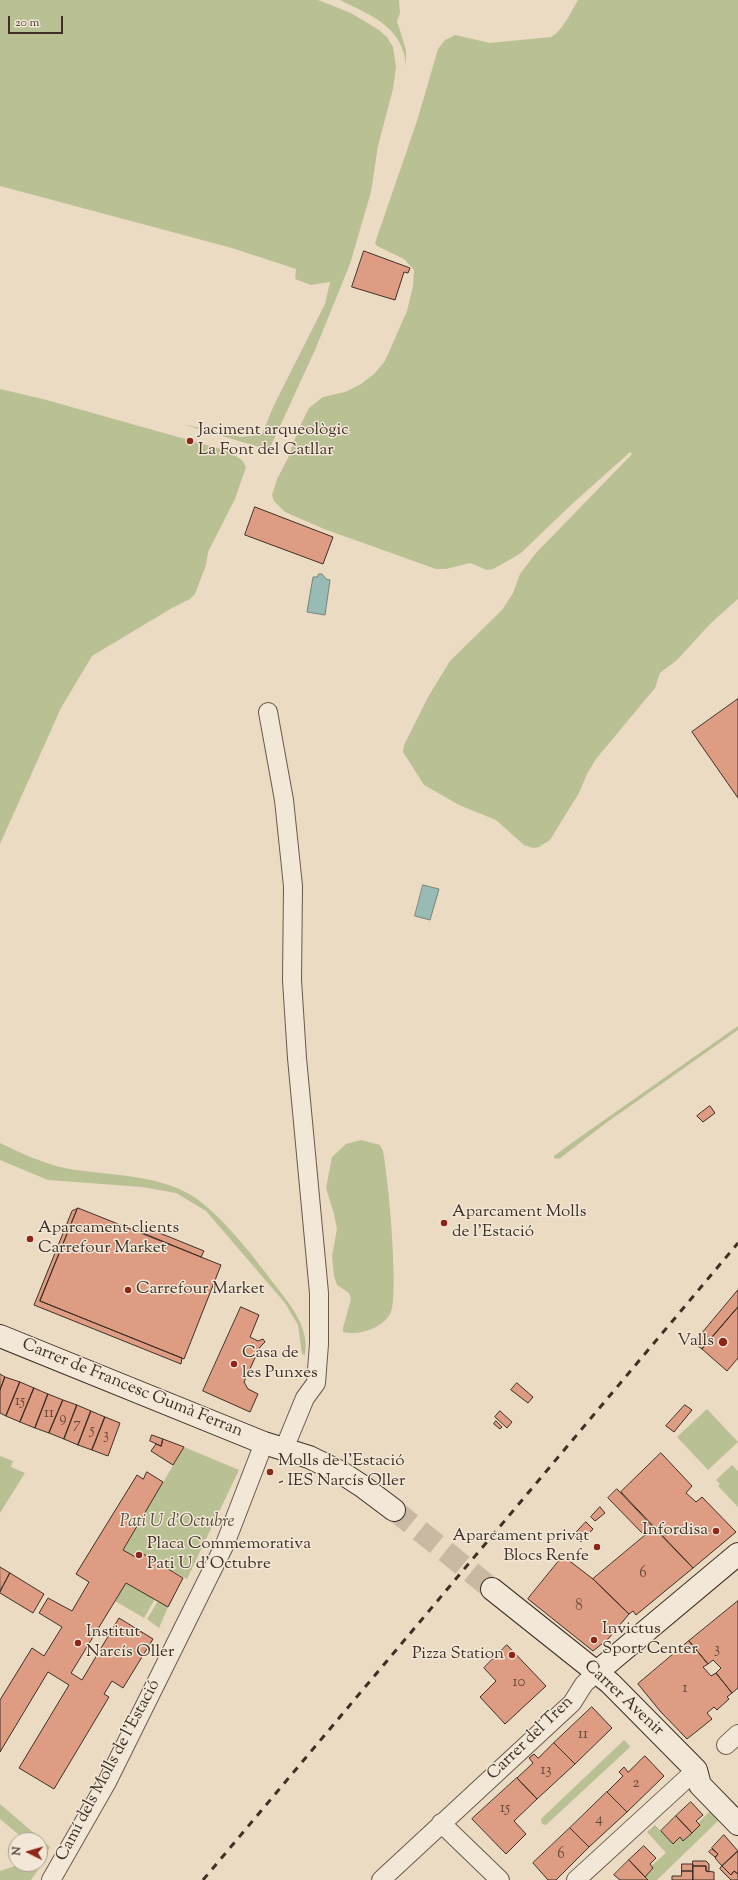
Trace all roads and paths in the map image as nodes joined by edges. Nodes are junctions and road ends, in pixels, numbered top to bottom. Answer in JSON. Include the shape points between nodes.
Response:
{"nodes":[{"id":1,"x":268,"y":712,"type":"dead end"},
{"id":2,"x":0,"y":1336,"type":"edge"},
{"id":3,"x":274,"y":1446,"type":"junction"},
{"id":4,"x":394,"y":1510,"type":"tunnel mouth"},
{"id":5,"x":738,"y":1554,"type":"edge"},
{"id":6,"x":492,"y":1589,"type":"tunnel mouth"},
{"id":7,"x":597,"y":1672,"type":"junction"},
{"id":8,"x":696,"y":1770,"type":"junction"},
{"id":9,"x":441,"y":1823,"type":"junction"},
{"id":10,"x":738,"y":1824,"type":"edge"},
{"id":11,"x":51,"y":1880,"type":"edge"},
{"id":12,"x":381,"y":1880,"type":"edge"},
{"id":13,"x":500,"y":1880,"type":"edge"},
{"id":14,"x":576,"y":1880,"type":"edge"}],
"edges":[{"from":1,"to":3,"type":"street","name":"Camí dels Molls de l'Estació","via":[[284,800],[293,886],[292,980],[319,1294],[316,1383]]},
{"from":2,"to":3,"type":"street","name":"Carrer de Francesc Gumà Ferran"},
{"from":3,"to":4,"type":"street","via":[[309,1457],[350,1478]]},
{"from":3,"to":11,"type":"street","name":"Camí dels Molls de l'Estació","via":[[107,1782]]},
{"from":5,"to":7,"type":"street","name":"Carrer del Tren"},
{"from":6,"to":7,"type":"street","name":"Carrer Avenir"},
{"from":7,"to":8,"type":"street","name":"Carrer Avenir"},
{"from":7,"to":9,"type":"street","name":"Carrer del Tren","via":[[584,1684],[572,1703]]},
{"from":8,"to":10,"type":"street","name":"Carrer Avenir","via":[[700,1785]]},
{"from":8,"to":14,"type":"street"},
{"from":9,"to":12,"type":"street","name":"Carrer del Tren"},
{"from":9,"to":13,"type":"street"}]}
